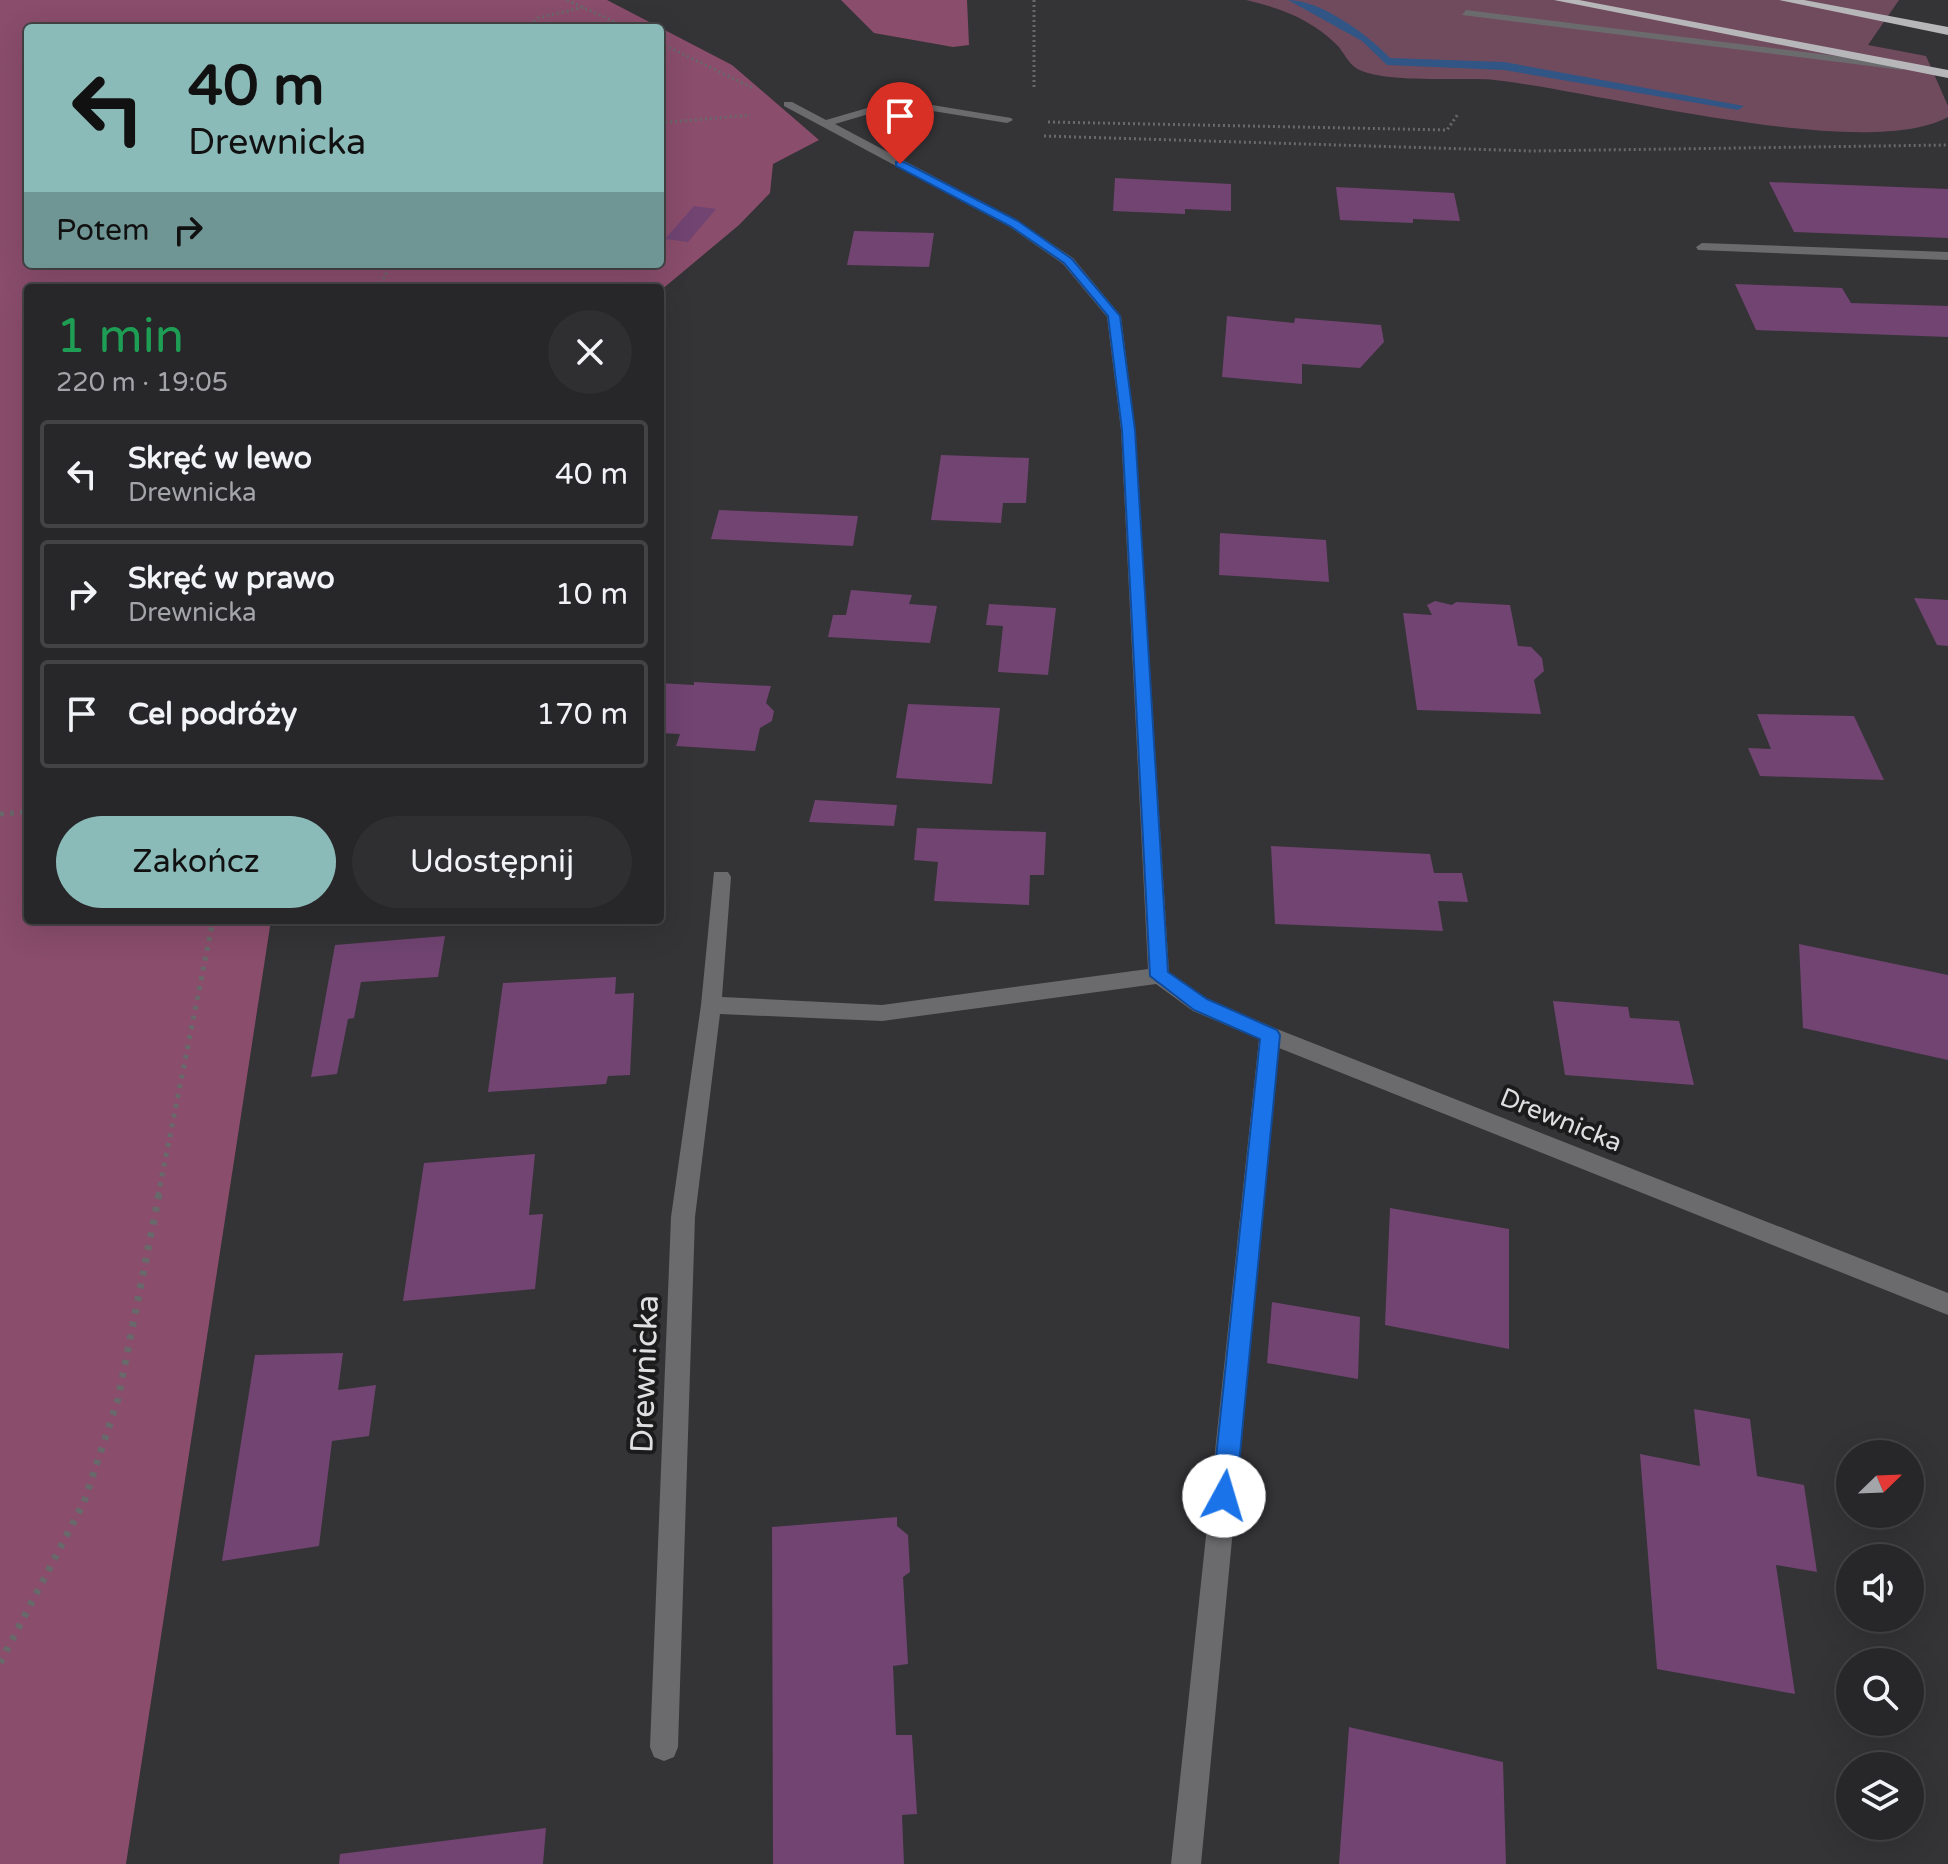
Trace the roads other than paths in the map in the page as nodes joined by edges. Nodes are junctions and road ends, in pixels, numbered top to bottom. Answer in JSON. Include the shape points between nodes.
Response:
{"nodes":[{"id":1,"x":1560,"y":0,"type":"edge"},
{"id":2,"x":1785,"y":0,"type":"edge"},
{"id":3,"x":1802,"y":0,"type":"edge"},
{"id":4,"x":1466,"y":13,"type":"dead end"},
{"id":5,"x":1885,"y":19,"type":"junction"},
{"id":6,"x":1948,"y":31,"type":"edge"},
{"id":7,"x":1933,"y":71,"type":"junction"},
{"id":8,"x":1948,"y":74,"type":"edge"},
{"id":9,"x":788,"y":104,"type":"road end"},
{"id":10,"x":1007,"y":120,"type":"dead end"},
{"id":11,"x":824,"y":124,"type":"junction"},
{"id":12,"x":1702,"y":247,"type":"dead end"},
{"id":13,"x":1948,"y":256,"type":"edge"},
{"id":14,"x":721,"y":877,"type":"dead end"},
{"id":15,"x":1159,"y":976,"type":"junction"},
{"id":16,"x":711,"y":1005,"type":"junction"},
{"id":17,"x":1270,"y":1035,"type":"junction"},
{"id":18,"x":1948,"y":1304,"type":"edge"},
{"id":19,"x":664,"y":1747,"type":"dead end"},
{"id":20,"x":1186,"y":1864,"type":"edge"}],
"edges":[{"from":1,"to":7,"type":"highway"},
{"from":2,"to":5,"type":"highway"},
{"from":3,"to":5,"type":"street"},
{"from":4,"to":7,"type":"street"},
{"from":5,"to":6,"type":"highway"},
{"from":7,"to":8,"type":"highway"},
{"from":9,"to":11,"type":"street"},
{"from":10,"to":11,"type":"street","via":[[888,105]]},
{"from":11,"to":15,"type":"street","via":[[1014,224],[1068,261],[1114,316],[1128,430]]},
{"from":12,"to":13,"type":"street"},
{"from":14,"to":16,"type":"street","name":"Drewnicka"},
{"from":15,"to":16,"type":"street","via":[[882,1013]]},
{"from":15,"to":17,"type":"street","name":"Drewnicka","via":[[1200,1005]]},
{"from":16,"to":19,"type":"street","name":"Drewnicka","via":[[683,1217]]},
{"from":17,"to":18,"type":"street","name":"Drewnicka"},
{"from":17,"to":20,"type":"street"}]}
